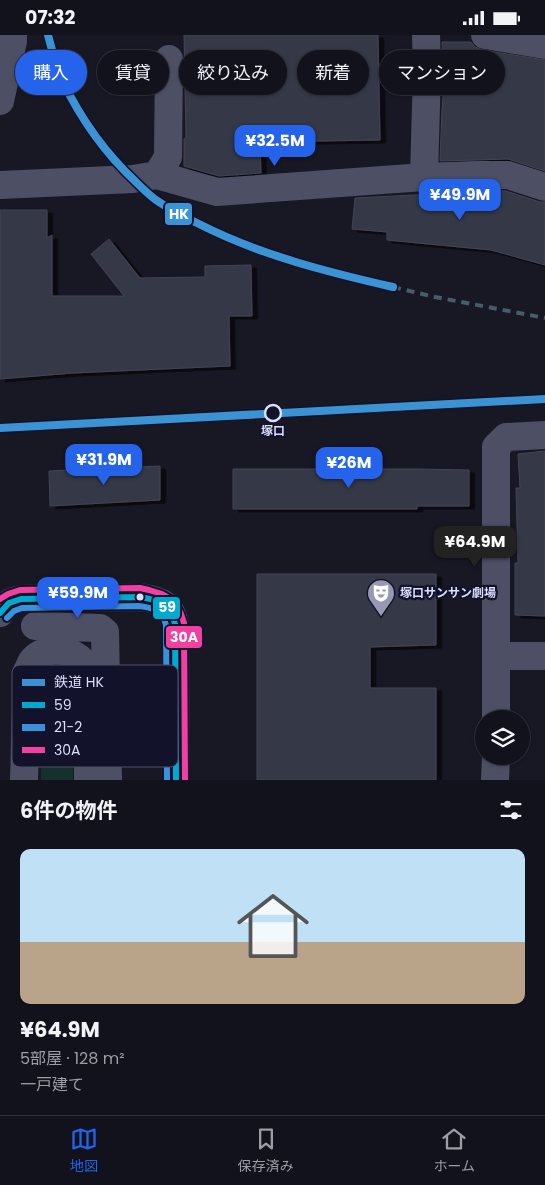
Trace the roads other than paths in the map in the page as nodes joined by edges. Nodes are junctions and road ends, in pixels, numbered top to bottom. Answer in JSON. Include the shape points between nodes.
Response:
{"nodes":[{"id":1,"x":13,"y":35,"type":"edge"},
{"id":2,"x":426,"y":35,"type":"edge"},
{"id":3,"x":485,"y":35,"type":"edge"},
{"id":4,"x":545,"y":45,"type":"edge"},
{"id":5,"x":170,"y":59,"type":"dead end"},
{"id":6,"x":0,"y":101,"type":"edge"},
{"id":7,"x":157,"y":175,"type":"junction"},
{"id":8,"x":424,"y":177,"type":"junction"},
{"id":9,"x":0,"y":185,"type":"edge"},
{"id":10,"x":545,"y":187,"type":"edge"},
{"id":11,"x":545,"y":435,"type":"edge"},
{"id":12,"x":0,"y":613,"type":"edge"},
{"id":13,"x":35,"y":625,"type":"dead end"},
{"id":14,"x":497,"y":656,"type":"junction"},
{"id":15,"x":545,"y":656,"type":"edge"},
{"id":16,"x":30,"y":665,"type":"edge"},
{"id":17,"x":85,"y":665,"type":"edge"},
{"id":18,"x":106,"y":665,"type":"edge"},
{"id":19,"x":176,"y":665,"type":"edge"},
{"id":20,"x":496,"y":710,"type":"edge"},
{"id":21,"x":496,"y":765,"type":"edge"},
{"id":22,"x":24,"y":767,"type":"edge"},
{"id":23,"x":88,"y":767,"type":"edge"},
{"id":24,"x":108,"y":767,"type":"edge"},
{"id":25,"x":176,"y":767,"type":"edge"},
{"id":26,"x":24,"y":780,"type":"edge"},
{"id":27,"x":88,"y":780,"type":"edge"},
{"id":28,"x":108,"y":780,"type":"edge"},
{"id":29,"x":176,"y":780,"type":"edge"},
{"id":30,"x":496,"y":780,"type":"edge"}],
"edges":[{"from":1,"to":6,"type":"street"},
{"from":2,"to":8,"type":"street"},
{"from":3,"to":4,"type":"street"},
{"from":5,"to":7,"type":"street","via":[[168,157]]},
{"from":7,"to":8,"type":"street","via":[[217,193]]},
{"from":7,"to":9,"type":"street","via":[[134,179]]},
{"from":8,"to":10,"type":"street","via":[[508,175]]},
{"from":11,"to":14,"type":"street","via":[[506,437],[496,447]]},
{"from":12,"to":19,"type":"street","via":[[11,601],[21,599],[155,599],[164,603],[173,614]]},
{"from":13,"to":18,"type":"street","via":[[100,628],[105,632]]},
{"from":14,"to":15,"type":"street"},
{"from":14,"to":20,"type":"street"},
{"from":16,"to":17,"type":"street","via":[[42,653],[51,651],[70,653]]},
{"from":21,"to":30,"type":"street"},
{"from":22,"to":26,"type":"street"},
{"from":23,"to":27,"type":"street"},
{"from":24,"to":28,"type":"street"},
{"from":25,"to":29,"type":"street"}]}
